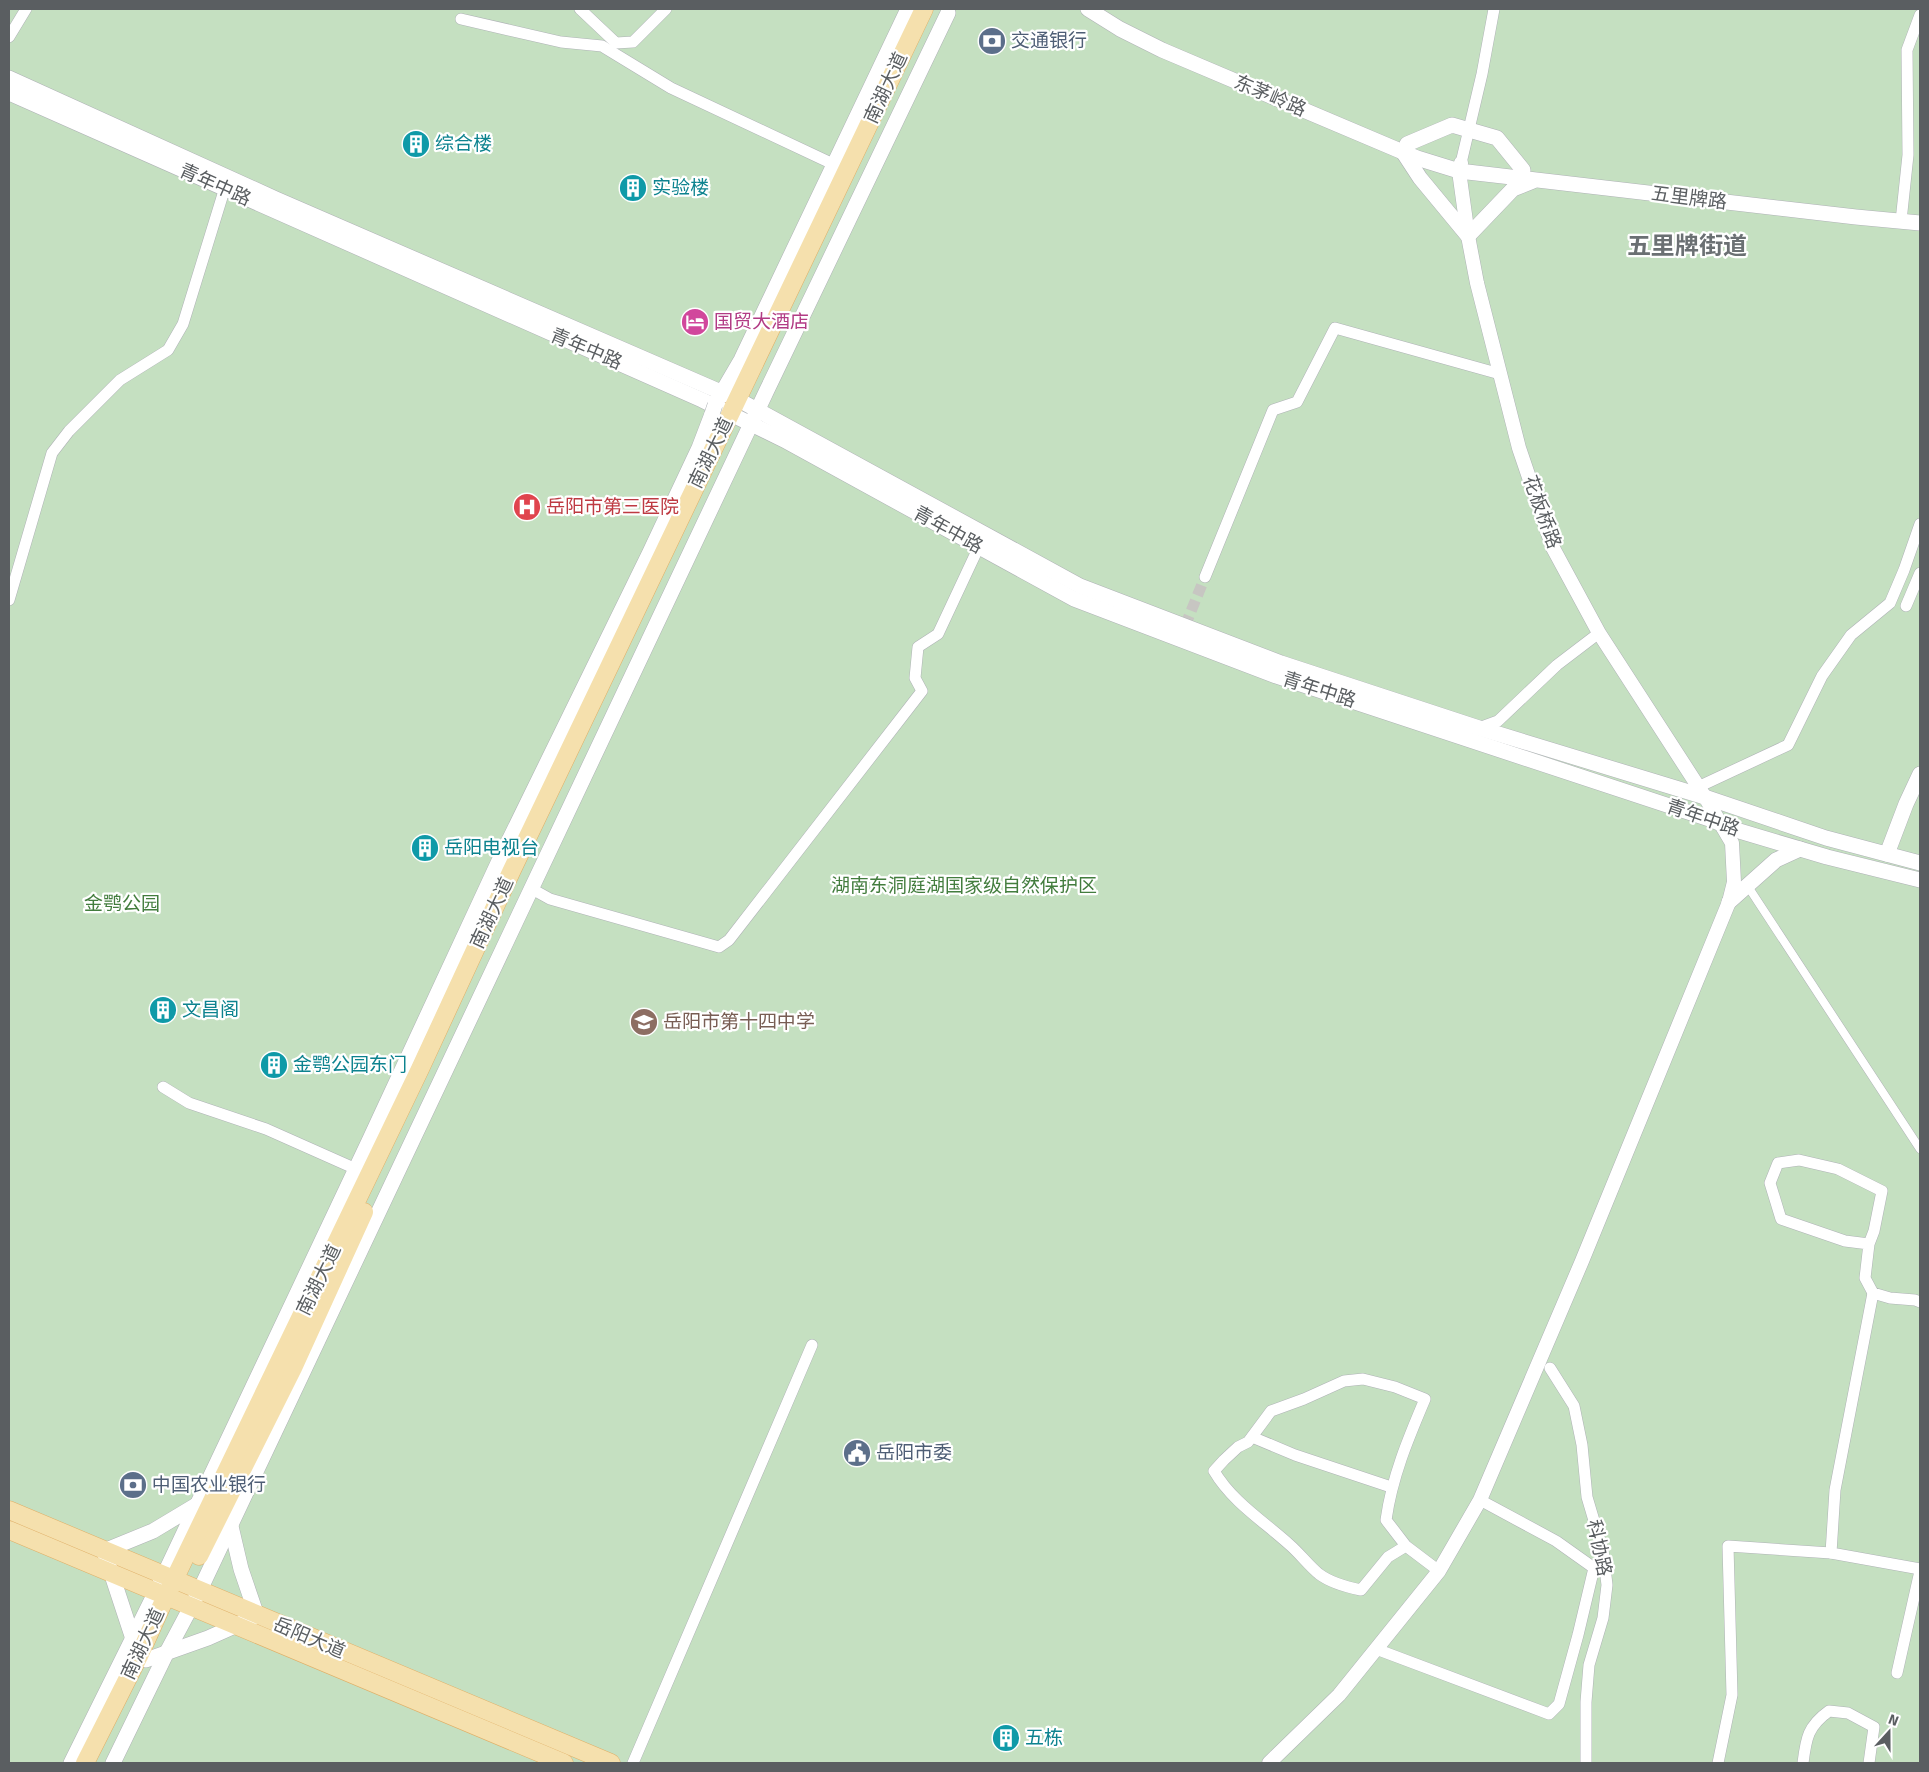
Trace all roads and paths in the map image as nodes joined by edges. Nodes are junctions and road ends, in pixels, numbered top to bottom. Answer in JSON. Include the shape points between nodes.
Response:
{"nodes":[{"id":1,"x":26,"y":9,"type":"edge"},
{"id":2,"x":580,"y":9,"type":"edge"},
{"id":3,"x":666,"y":9,"type":"edge"},
{"id":4,"x":908,"y":9,"type":"edge"},
{"id":5,"x":924,"y":9,"type":"edge"},
{"id":6,"x":1088,"y":9,"type":"edge"},
{"id":7,"x":1103,"y":9,"type":"edge"},
{"id":8,"x":1494,"y":9,"type":"edge"},
{"id":9,"x":945,"y":10,"type":"edge"},
{"id":10,"x":1920,"y":15,"type":"edge"},
{"id":11,"x":461,"y":19,"type":"dead end"},
{"id":12,"x":9,"y":37,"type":"edge"},
{"id":13,"x":9,"y":78,"type":"edge"},
{"id":14,"x":9,"y":92,"type":"edge"},
{"id":15,"x":1470,"y":130,"type":"junction"},
{"id":16,"x":1405,"y":148,"type":"junction"},
{"id":17,"x":833,"y":164,"type":"junction"},
{"id":18,"x":1460,"y":167,"type":"junction"},
{"id":19,"x":1523,"y":170,"type":"junction"},
{"id":20,"x":1535,"y":180,"type":"junction"},
{"id":21,"x":226,"y":183,"type":"junction"},
{"id":22,"x":1920,"y":214,"type":"edge"},
{"id":23,"x":1901,"y":216,"type":"junction"},
{"id":24,"x":1920,"y":223,"type":"edge"},
{"id":25,"x":1468,"y":236,"type":"junction"},
{"id":26,"x":1500,"y":374,"type":"junction"},
{"id":27,"x":734,"y":409,"type":"junction"},
{"id":28,"x":1920,"y":524,"type":"edge"},
{"id":29,"x":982,"y":540,"type":"junction"},
{"id":30,"x":1920,"y":573,"type":"edge"},
{"id":31,"x":1205,"y":577,"type":"tunnel mouth"},
{"id":32,"x":9,"y":600,"type":"edge"},
{"id":33,"x":1906,"y":606,"type":"dead end"},
{"id":34,"x":1599,"y":633,"type":"junction"},
{"id":35,"x":1479,"y":728,"type":"junction"},
{"id":36,"x":1920,"y":774,"type":"edge"},
{"id":37,"x":1702,"y":792,"type":"junction"},
{"id":38,"x":1721,"y":824,"type":"junction"},
{"id":39,"x":1800,"y":849,"type":"junction"},
{"id":40,"x":1887,"y":854,"type":"junction"},
{"id":41,"x":1920,"y":863,"type":"edge"},
{"id":42,"x":1920,"y":880,"type":"edge"},
{"id":43,"x":1747,"y":885,"type":"junction"},
{"id":44,"x":532,"y":889,"type":"junction"},
{"id":45,"x":1729,"y":902,"type":"junction"},
{"id":46,"x":164,"y":1087,"type":"dead end"},
{"id":47,"x":1920,"y":1149,"type":"edge"},
{"id":48,"x":356,"y":1169,"type":"junction"},
{"id":49,"x":1869,"y":1244,"type":"junction"},
{"id":50,"x":1873,"y":1294,"type":"junction"},
{"id":51,"x":1920,"y":1302,"type":"edge"},
{"id":52,"x":812,"y":1345,"type":"dead end"},
{"id":53,"x":1550,"y":1368,"type":"dead end"},
{"id":54,"x":1252,"y":1437,"type":"junction"},
{"id":55,"x":1392,"y":1487,"type":"junction"},
{"id":56,"x":221,"y":1497,"type":"junction"},
{"id":57,"x":1480,"y":1500,"type":"junction"},
{"id":58,"x":197,"y":1504,"type":"junction"},
{"id":59,"x":9,"y":1510,"type":"edge"},
{"id":60,"x":230,"y":1526,"type":"junction"},
{"id":61,"x":9,"y":1530,"type":"edge"},
{"id":62,"x":1406,"y":1546,"type":"junction"},
{"id":63,"x":104,"y":1550,"type":"junction"},
{"id":64,"x":1831,"y":1554,"type":"junction"},
{"id":65,"x":1920,"y":1570,"type":"edge"},
{"id":66,"x":1439,"y":1571,"type":"junction"},
{"id":67,"x":111,"y":1573,"type":"junction"},
{"id":68,"x":181,"y":1582,"type":"junction"},
{"id":69,"x":173,"y":1598,"type":"junction"},
{"id":70,"x":257,"y":1616,"type":"junction"},
{"id":71,"x":235,"y":1626,"type":"junction"},
{"id":72,"x":133,"y":1638,"type":"junction"},
{"id":73,"x":1376,"y":1650,"type":"junction"},
{"id":74,"x":167,"y":1652,"type":"junction"},
{"id":75,"x":143,"y":1658,"type":"junction"},
{"id":76,"x":1897,"y":1673,"type":"dead end"},
{"id":77,"x":71,"y":1763,"type":"edge"},
{"id":78,"x":85,"y":1763,"type":"edge"},
{"id":79,"x":98,"y":1763,"type":"edge"},
{"id":80,"x":113,"y":1763,"type":"edge"},
{"id":81,"x":564,"y":1763,"type":"edge"},
{"id":82,"x":611,"y":1763,"type":"edge"},
{"id":83,"x":633,"y":1763,"type":"edge"},
{"id":84,"x":1269,"y":1763,"type":"edge"},
{"id":85,"x":1586,"y":1763,"type":"edge"},
{"id":86,"x":1718,"y":1763,"type":"edge"},
{"id":87,"x":1803,"y":1763,"type":"edge"},
{"id":88,"x":1869,"y":1763,"type":"edge"}],
"edges":[{"from":1,"to":12,"type":"street"},
{"from":2,"to":3,"type":"street","via":[[616,43],[633,42]]},
{"from":4,"to":17,"type":"main road"},
{"from":5,"to":27,"type":"main road","name":"南湖大道"},
{"from":6,"to":16,"type":"main road","name":"东茅岭路","via":[[1162,50]]},
{"from":7,"to":16,"type":"main road","name":"东茅岭路","via":[[1165,44]]},
{"from":8,"to":15,"type":"street"},
{"from":9,"to":27,"type":"main road","name":"南湖大道"},
{"from":10,"to":23,"type":"street","via":[[1907,50],[1908,155]]},
{"from":11,"to":17,"type":"street","via":[[561,42],[602,46],[671,88]]},
{"from":13,"to":21,"type":"main road","name":"青年中路"},
{"from":14,"to":21,"type":"main road","name":"青年中路"},
{"from":15,"to":16,"type":"main road","via":[[1452,125]]},
{"from":15,"to":18,"type":"street"},
{"from":15,"to":19,"type":"main road","via":[[1497,138]]},
{"from":16,"to":18,"type":"main road","name":"东茅岭路"},
{"from":16,"to":25,"type":"main road","via":[[1425,184]]},
{"from":17,"to":27,"type":"main road","via":[[741,360]]},
{"from":18,"to":19,"type":"main road","name":"五里牌路"},
{"from":18,"to":20,"type":"main road","name":"五里牌路"},
{"from":18,"to":25,"type":"street","name":"花板桥路"},
{"from":19,"to":23,"type":"main road","name":"五里牌路"},
{"from":20,"to":23,"type":"main road","name":"五里牌路"},
{"from":20,"to":25,"type":"main road","via":[[1513,189]]},
{"from":21,"to":27,"type":"main road","name":"青年中路"},
{"from":21,"to":27,"type":"main road","name":"青年中路"},
{"from":21,"to":32,"type":"street","via":[[183,324],[168,350],[120,380],[69,431],[52,453]]},
{"from":22,"to":23,"type":"main road","name":"五里牌路"},
{"from":23,"to":24,"type":"main road","name":"五里牌路"},
{"from":25,"to":26,"type":"street","name":"花板桥路"},
{"from":26,"to":31,"type":"street","via":[[1335,328],[1297,402],[1273,410]]},
{"from":26,"to":34,"type":"street","name":"花板桥路","via":[[1519,448],[1553,548]]},
{"from":27,"to":29,"type":"main road","name":"青年中路"},
{"from":27,"to":44,"type":"main road"},
{"from":27,"to":48,"type":"main road","via":[[699,448],[498,863]]},
{"from":27,"to":56,"type":"main road","name":"南湖大道","via":[[511,872]]},
{"from":28,"to":37,"type":"street","via":[[1890,603],[1851,635],[1822,676],[1788,745]]},
{"from":29,"to":35,"type":"main road","name":"青年中路","via":[[1080,586],[1281,663]]},
{"from":29,"to":38,"type":"main road","name":"青年中路","via":[[1074,599],[1267,673]]},
{"from":29,"to":44,"type":"street","via":[[938,634],[918,647],[915,678],[922,692],[729,940],[719,948],[550,899]]},
{"from":30,"to":33,"type":"street"},
{"from":34,"to":35,"type":"street","via":[[1557,665],[1498,721]]},
{"from":34,"to":37,"type":"street","name":"花板桥路"},
{"from":35,"to":37,"type":"main road","name":"青年中路"},
{"from":36,"to":40,"type":"main road"},
{"from":37,"to":38,"type":"street","name":"花板桥路"},
{"from":37,"to":40,"type":"main road","name":"青年中路","via":[[1826,838]]},
{"from":38,"to":39,"type":"main road","name":"青年中路"},
{"from":38,"to":45,"type":"street","name":"花板桥路","via":[[1732,843],[1734,882]]},
{"from":39,"to":42,"type":"main road","name":"青年中路"},
{"from":39,"to":43,"type":"main road","via":[[1776,860]]},
{"from":40,"to":41,"type":"main road","name":"青年中路"},
{"from":43,"to":45,"type":"main road"},
{"from":43,"to":47,"type":"street"},
{"from":44,"to":60,"type":"main road"},
{"from":45,"to":57,"type":"street","name":"花板桥路"},
{"from":46,"to":48,"type":"street","via":[[189,1103],[266,1129]]},
{"from":48,"to":58,"type":"main road"},
{"from":49,"to":49,"type":"street","via":[[1882,1191],[1838,1169],[1799,1160],[1778,1162],[1770,1184],[1781,1219],[1845,1241]]},
{"from":49,"to":50,"type":"street","via":[[1865,1278]]},
{"from":50,"to":51,"type":"street"},
{"from":50,"to":64,"type":"street","via":[[1835,1490]]},
{"from":52,"to":83,"type":"street"},
{"from":53,"to":85,"type":"street","name":"科协路","via":[[1574,1406],[1587,1497],[1603,1551],[1607,1586],[1603,1618],[1589,1665]]},
{"from":54,"to":55,"type":"street"},
{"from":54,"to":55,"type":"street","via":[[1271,1411],[1344,1381],[1363,1379],[1395,1387],[1425,1399]]},
{"from":54,"to":62,"type":"street","via":[[1214,1472],[1223,1486],[1319,1574],[1341,1586],[1362,1590],[1388,1557]]},
{"from":55,"to":62,"type":"street","via":[[1386,1520]]},
{"from":56,"to":58,"type":"main road"},
{"from":56,"to":60,"type":"main road"},
{"from":56,"to":68,"type":"main road","name":"南湖大道"},
{"from":57,"to":66,"type":"street","name":"花板桥路"},
{"from":57,"to":73,"type":"street","via":[[1556,1542],[1594,1568],[1559,1704],[1549,1714]]},
{"from":58,"to":63,"type":"main road","via":[[153,1531]]},
{"from":58,"to":68,"type":"main road"},
{"from":59,"to":63,"type":"main road","name":"岳阳大道"},
{"from":60,"to":68,"type":"main road"},
{"from":60,"to":70,"type":"main road"},
{"from":61,"to":67,"type":"main road","name":"岳阳大道"},
{"from":62,"to":66,"type":"street"},
{"from":63,"to":67,"type":"main road"},
{"from":63,"to":68,"type":"main road","name":"岳阳大道"},
{"from":64,"to":65,"type":"street"},
{"from":64,"to":86,"type":"street","via":[[1728,1546],[1732,1695]]},
{"from":65,"to":76,"type":"street"},
{"from":66,"to":73,"type":"street","name":"花板桥路"},
{"from":67,"to":69,"type":"main road","name":"岳阳大道"},
{"from":67,"to":72,"type":"main road"},
{"from":68,"to":69,"type":"main road","name":"南湖大道"},
{"from":68,"to":69,"type":"main road"},
{"from":68,"to":70,"type":"main road","name":"岳阳大道"},
{"from":69,"to":71,"type":"main road","name":"岳阳大道"},
{"from":69,"to":72,"type":"main road"},
{"from":69,"to":74,"type":"main road"},
{"from":69,"to":75,"type":"main road","name":"南湖大道"},
{"from":70,"to":71,"type":"main road"},
{"from":70,"to":82,"type":"main road","name":"岳阳大道"},
{"from":71,"to":74,"type":"main road"},
{"from":71,"to":81,"type":"main road","name":"岳阳大道"},
{"from":72,"to":75,"type":"main road"},
{"from":72,"to":77,"type":"main road"},
{"from":73,"to":84,"type":"street","name":"花板桥路","via":[[1339,1695]]},
{"from":74,"to":75,"type":"main road"},
{"from":74,"to":80,"type":"main road"},
{"from":75,"to":78,"type":"main road","name":"南湖大道"},
{"from":75,"to":79,"type":"main road","name":"南湖大道"},
{"from":87,"to":88,"type":"street","via":[[1806,1737],[1816,1720],[1829,1711],[1848,1713],[1874,1727]]}]}
